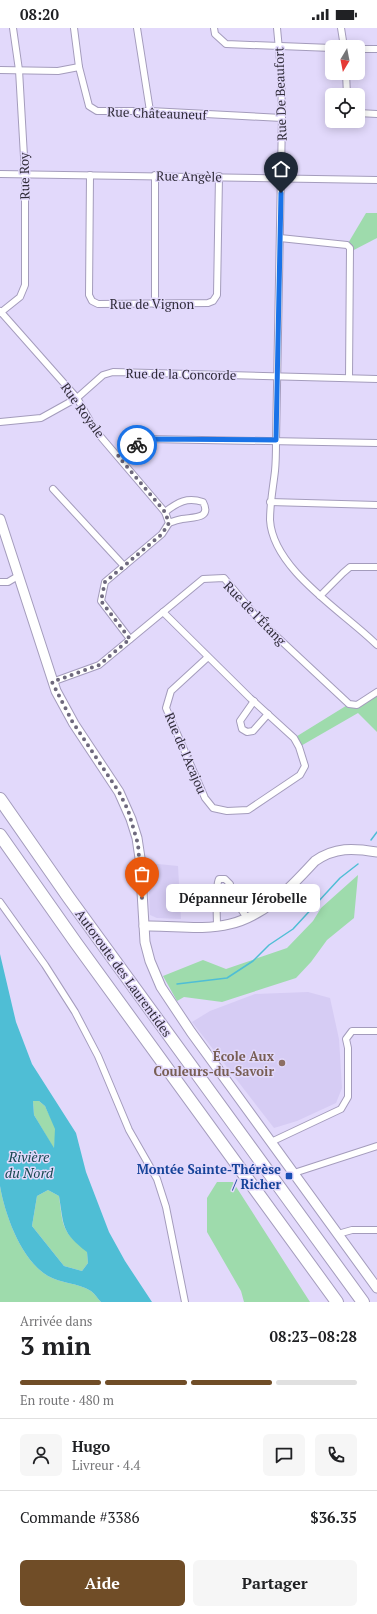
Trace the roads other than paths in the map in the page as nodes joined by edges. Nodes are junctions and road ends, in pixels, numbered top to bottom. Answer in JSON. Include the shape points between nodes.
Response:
{"nodes":[{"id":1,"x":13,"y":28,"type":"edge"},
{"id":2,"x":74,"y":28,"type":"edge"},
{"id":3,"x":137,"y":28,"type":"edge"},
{"id":4,"x":214,"y":28,"type":"edge"},
{"id":5,"x":277,"y":28,"type":"edge"},
{"id":6,"x":341,"y":28,"type":"edge"},
{"id":7,"x":343,"y":40,"type":"edge"},
{"id":8,"x":279,"y":46,"type":"junction"},
{"id":9,"x":325,"y":48,"type":"edge"},
{"id":10,"x":365,"y":49,"type":"edge"},
{"id":11,"x":377,"y":49,"type":"edge"},
{"id":12,"x":79,"y":67,"type":"junction"},
{"id":13,"x":0,"y":70,"type":"edge"},
{"id":14,"x":19,"y":70,"type":"junction"},
{"id":15,"x":150,"y":111,"type":"junction"},
{"id":16,"x":365,"y":113,"type":"edge"},
{"id":17,"x":377,"y":114,"type":"edge"},
{"id":18,"x":282,"y":118,"type":"junction"},
{"id":19,"x":0,"y":174,"type":"edge"},
{"id":20,"x":25,"y":174,"type":"junction"},
{"id":21,"x":90,"y":174,"type":"junction"},
{"id":22,"x":155,"y":175,"type":"junction"},
{"id":23,"x":219,"y":176,"type":"junction"},
{"id":24,"x":281,"y":177,"type":"junction"},
{"id":25,"x":377,"y":180,"type":"edge"},
{"id":26,"x":280,"y":238,"type":"junction"},
{"id":27,"x":155,"y":304,"type":"junction"},
{"id":28,"x":0,"y":312,"type":"edge"},
{"id":29,"x":277,"y":376,"type":"junction"},
{"id":30,"x":349,"y":378,"type":"junction"},
{"id":31,"x":377,"y":379,"type":"edge"},
{"id":32,"x":77,"y":398,"type":"junction"},
{"id":33,"x":0,"y":422,"type":"edge"},
{"id":34,"x":276,"y":440,"type":"junction"},
{"id":35,"x":377,"y":443,"type":"edge"},
{"id":36,"x":118,"y":456,"type":"junction"},
{"id":37,"x":53,"y":489,"type":"dead end"},
{"id":38,"x":270,"y":502,"type":"junction"},
{"id":39,"x":377,"y":505,"type":"edge"},
{"id":40,"x":165,"y":512,"type":"junction"},
{"id":41,"x":0,"y":520,"type":"edge"},
{"id":42,"x":169,"y":523,"type":"junction"},
{"id":43,"x":124,"y":566,"type":"junction"},
{"id":44,"x":377,"y":567,"type":"edge"},
{"id":45,"x":18,"y":576,"type":"junction"},
{"id":46,"x":0,"y":582,"type":"edge"},
{"id":47,"x":320,"y":596,"type":"junction"},
{"id":48,"x":163,"y":612,"type":"junction"},
{"id":49,"x":130,"y":639,"type":"junction"},
{"id":50,"x":377,"y":645,"type":"edge"},
{"id":51,"x":208,"y":657,"type":"junction"},
{"id":52,"x":52,"y":682,"type":"junction"},
{"id":53,"x":377,"y":692,"type":"edge"},
{"id":54,"x":254,"y":701,"type":"junction"},
{"id":55,"x":268,"y":714,"type":"junction"},
{"id":56,"x":0,"y":799,"type":"edge"},
{"id":57,"x":0,"y":835,"type":"edge"},
{"id":58,"x":377,"y":852,"type":"edge"},
{"id":59,"x":0,"y":902,"type":"edge"},
{"id":60,"x":247,"y":918,"type":"junction"},
{"id":61,"x":144,"y":926,"type":"junction"},
{"id":62,"x":217,"y":926,"type":"junction"},
{"id":63,"x":377,"y":1031,"type":"edge"},
{"id":64,"x":271,"y":1142,"type":"junction"},
{"id":65,"x":377,"y":1146,"type":"edge"},
{"id":66,"x":294,"y":1173,"type":"junction"},
{"id":67,"x":377,"y":1230,"type":"edge"},
{"id":68,"x":338,"y":1234,"type":"junction"},
{"id":69,"x":377,"y":1288,"type":"edge"},
{"id":70,"x":185,"y":1302,"type":"edge"},
{"id":71,"x":337,"y":1302,"type":"edge"},
{"id":72,"x":363,"y":1302,"type":"edge"}],
"edges":[{"from":1,"to":14,"type":"street","name":"Rue Roy"},
{"from":2,"to":12,"type":"street","name":"Rue Châteauneuf"},
{"from":3,"to":15,"type":"street"},
{"from":4,"to":8,"type":"street","via":[[226,44]]},
{"from":5,"to":8,"type":"street","name":"Rue De Beaufort"},
{"from":6,"to":7,"type":"street"},
{"from":8,"to":9,"type":"street"},
{"from":8,"to":18,"type":"street","name":"Rue De Beaufort"},
{"from":10,"to":11,"type":"street"},
{"from":12,"to":14,"type":"street","via":[[58,71]]},
{"from":12,"to":15,"type":"street","name":"Rue Châteauneuf","via":[[89,106],[97,111]]},
{"from":13,"to":14,"type":"street"},
{"from":14,"to":20,"type":"street","name":"Rue Roy"},
{"from":15,"to":18,"type":"street","name":"Rue Châteauneuf"},
{"from":16,"to":17,"type":"street"},
{"from":18,"to":24,"type":"street","name":"Rue De Beaufort"},
{"from":19,"to":20,"type":"street","name":"Rue Angèle"},
{"from":20,"to":21,"type":"street","name":"Rue Angèle"},
{"from":20,"to":28,"type":"street","name":"Rue Roy","via":[[25,285],[20,297]]},
{"from":21,"to":22,"type":"street","name":"Rue Angèle"},
{"from":21,"to":27,"type":"street","name":"Rue de Vignon","via":[[89,295],[92,301],[98,304]]},
{"from":22,"to":23,"type":"street","name":"Rue Angèle"},
{"from":22,"to":27,"type":"street"},
{"from":23,"to":24,"type":"street","name":"Rue Angèle"},
{"from":23,"to":27,"type":"street","name":"Rue de Vignon","via":[[217,295],[208,303]]},
{"from":24,"to":25,"type":"street","name":"Rue Angèle"},
{"from":24,"to":26,"type":"street","name":"Rue De Beaufort"},
{"from":26,"to":29,"type":"street","name":"Rue De Beaufort"},
{"from":26,"to":30,"type":"street","via":[[347,245],[350,248]]},
{"from":28,"to":32,"type":"street","name":"Rue Royale"},
{"from":29,"to":30,"type":"street","name":"Rue de la Concorde"},
{"from":29,"to":32,"type":"street","name":"Rue de la Concorde","via":[[113,372],[103,375]]},
{"from":29,"to":34,"type":"street","name":"Rue De Beaufort"},
{"from":30,"to":31,"type":"street","name":"Rue de la Concorde"},
{"from":32,"to":33,"type":"street","name":"Rue de la Concorde","via":[[41,418]]},
{"from":32,"to":36,"type":"street","name":"Rue Royale","via":[[95,430]]},
{"from":34,"to":35,"type":"street"},
{"from":34,"to":36,"type":"street","via":[[148,439]]},
{"from":34,"to":38,"type":"street","name":"Rue De Beaufort"},
{"from":36,"to":40,"type":"street","name":"Rue Royale"},
{"from":37,"to":43,"type":"street"},
{"from":38,"to":39,"type":"street"},
{"from":38,"to":47,"type":"street","name":"Rue De Beaufort","via":[[270,521],[278,548],[296,572]]},
{"from":40,"to":42,"type":"street","name":"Rue Royale"},
{"from":40,"to":42,"type":"street","via":[[180,501],[196,500],[203,502],[206,507],[206,512],[201,517]]},
{"from":41,"to":45,"type":"street"},
{"from":42,"to":43,"type":"street","via":[[162,534]]},
{"from":43,"to":49,"type":"street","via":[[105,582],[101,601]]},
{"from":44,"to":47,"type":"street","via":[[350,567]]},
{"from":45,"to":46,"type":"street","via":[[8,582]]},
{"from":45,"to":52,"type":"street"},
{"from":47,"to":50,"type":"street","name":"Rue De Beaufort"},
{"from":48,"to":49,"type":"street","name":"Rue de l'Étang"},
{"from":48,"to":51,"type":"street","name":"Rue de l'Acajou"},
{"from":48,"to":53,"type":"street","name":"Rue de l'Étang","via":[[203,579],[224,578],[260,621],[349,704],[357,705]]},
{"from":49,"to":52,"type":"street","name":"Rue de l'Étang","via":[[99,665]]},
{"from":51,"to":54,"type":"street","name":"Rue de l'Acajou"},
{"from":51,"to":55,"type":"street","name":"Rue de l'Acajou","via":[[171,691],[166,708],[205,798],[213,808],[226,811],[248,810],[300,775],[304,766],[299,747],[294,738]]},
{"from":52,"to":61,"type":"street","via":[[65,709],[119,792],[131,819],[140,858]]},
{"from":54,"to":55,"type":"street","name":"Rue de l'Acajou"},
{"from":54,"to":55,"type":"street","via":[[240,721],[242,729],[247,732],[253,731]]},
{"from":56,"to":72,"type":"highway","name":"Autoroute des Laurentides"},
{"from":57,"to":71,"type":"highway","name":"Autoroute des Laurentides"},
{"from":58,"to":60,"type":"street","via":[[349,848],[322,856],[267,908]]},
{"from":59,"to":70,"type":"street","via":[[75,1012],[98,1056],[129,1130],[157,1179],[166,1207]]},
{"from":60,"to":62,"type":"street"},
{"from":60,"to":62,"type":"street","via":[[231,894],[230,884],[225,879],[219,879],[216,884]]},
{"from":61,"to":62,"type":"street"},
{"from":61,"to":64,"type":"street","via":[[148,957],[166,997]]},
{"from":63,"to":64,"type":"street","via":[[352,1031],[346,1038],[348,1097],[341,1109]]},
{"from":64,"to":66,"type":"street"},
{"from":65,"to":66,"type":"street"},
{"from":66,"to":68,"type":"street"},
{"from":67,"to":68,"type":"street","via":[[352,1230]]},
{"from":68,"to":69,"type":"street"}]}
